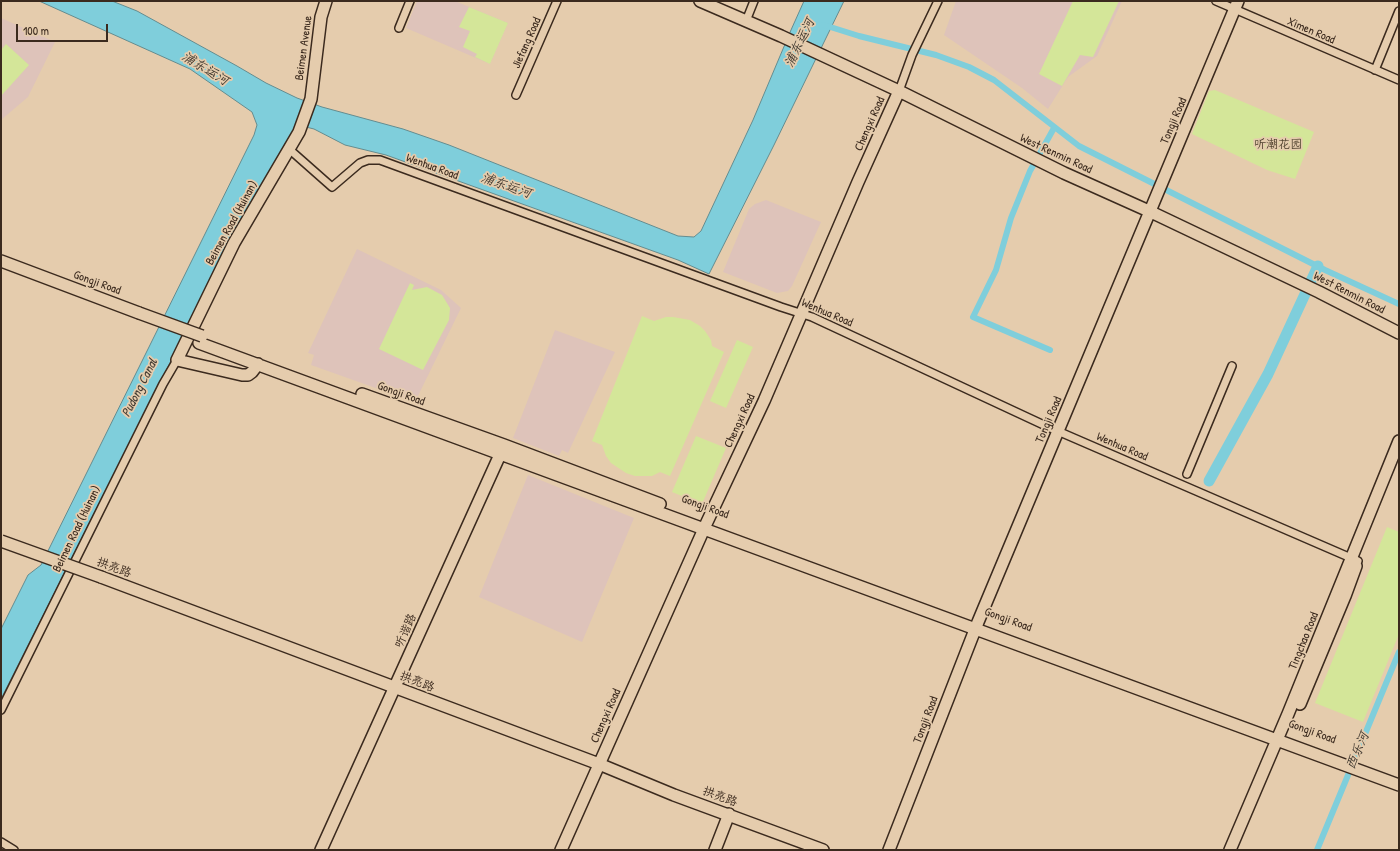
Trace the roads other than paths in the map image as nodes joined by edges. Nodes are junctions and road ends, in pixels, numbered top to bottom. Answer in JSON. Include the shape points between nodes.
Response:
{"nodes":[{"id":1,"x":326,"y":1,"type":"edge"},
{"id":2,"x":410,"y":1,"type":"edge"},
{"id":3,"x":558,"y":1,"type":"edge"},
{"id":4,"x":700,"y":1,"type":"edge"},
{"id":5,"x":754,"y":1,"type":"edge"},
{"id":6,"x":938,"y":1,"type":"edge"},
{"id":7,"x":1216,"y":1,"type":"edge"},
{"id":8,"x":1236,"y":5,"type":"edge"},
{"id":9,"x":1399,"y":11,"type":"edge"},
{"id":10,"x":746,"y":21,"type":"junction"},
{"id":11,"x":399,"y":28,"type":"dead end"},
{"id":12,"x":1375,"y":70,"type":"junction"},
{"id":13,"x":1399,"y":80,"type":"edge"},
{"id":14,"x":899,"y":91,"type":"junction"},
{"id":15,"x":516,"y":95,"type":"dead end"},
{"id":16,"x":311,"y":99,"type":"joint"},
{"id":17,"x":289,"y":149,"type":"junction"},
{"id":18,"x":1151,"y":212,"type":"junction"},
{"id":19,"x":1,"y":261,"type":"edge"},
{"id":20,"x":1,"y":269,"type":"edge"},
{"id":21,"x":801,"y":313,"type":"junction"},
{"id":22,"x":138,"y":316,"type":"junction"},
{"id":23,"x":1399,"y":333,"type":"edge"},
{"id":24,"x":201,"y":339,"type":"junction"},
{"id":25,"x":177,"y":360,"type":"junction"},
{"id":26,"x":258,"y":364,"type":"junction"},
{"id":27,"x":1232,"y":366,"type":"dead end"},
{"id":28,"x":1058,"y":432,"type":"junction"},
{"id":29,"x":1399,"y":441,"type":"edge"},
{"id":30,"x":502,"y":450,"type":"junction"},
{"id":31,"x":1399,"y":460,"type":"edge"},
{"id":32,"x":1188,"y":474,"type":"dead end"},
{"id":33,"x":706,"y":526,"type":"junction"},
{"id":34,"x":1,"y":541,"type":"edge"},
{"id":35,"x":1355,"y":560,"type":"junction"},
{"id":36,"x":977,"y":626,"type":"junction"},
{"id":37,"x":394,"y":687,"type":"junction"},
{"id":38,"x":1,"y":710,"type":"edge"},
{"id":39,"x":1281,"y":738,"type":"junction"},
{"id":40,"x":599,"y":764,"type":"junction"},
{"id":41,"x":1364,"y":768,"type":"junction"},
{"id":42,"x":1399,"y":778,"type":"edge"},
{"id":43,"x":1399,"y":785,"type":"edge"},
{"id":44,"x":729,"y":814,"type":"junction"},
{"id":45,"x":1,"y":842,"type":"edge"},
{"id":46,"x":14,"y":850,"type":"edge"},
{"id":47,"x":321,"y":850,"type":"edge"},
{"id":48,"x":561,"y":850,"type":"edge"},
{"id":49,"x":715,"y":850,"type":"edge"},
{"id":50,"x":823,"y":850,"type":"edge"},
{"id":51,"x":889,"y":850,"type":"edge"},
{"id":52,"x":1230,"y":850,"type":"edge"},
{"id":53,"x":1238,"y":850,"type":"edge"}],
"edges":[{"from":1,"to":16,"type":"street","name":"Beimen Avenue","via":[[321,17]]},
{"from":2,"to":11,"type":"street"},
{"from":3,"to":15,"type":"street","name":"Jiefang Road"},
{"from":4,"to":10,"type":"street","name":"West Renmin Road"},
{"from":5,"to":10,"type":"street"},
{"from":6,"to":14,"type":"street","name":"Chengxi Road","via":[[912,55]]},
{"from":7,"to":8,"type":"street","name":"Ximen Road"},
{"from":8,"to":12,"type":"street","name":"Ximen Road"},
{"from":8,"to":18,"type":"street","name":"Tongji Road"},
{"from":9,"to":12,"type":"street"},
{"from":10,"to":14,"type":"street","name":"West Renmin Road"},
{"from":12,"to":13,"type":"street","name":"Ximen Road"},
{"from":14,"to":18,"type":"street","name":"West Renmin Road","via":[[1014,149]]},
{"from":14,"to":21,"type":"street","name":"Chengxi Road"},
{"from":16,"to":17,"type":"street","name":"Beimen Road (Huinan)","via":[[299,132]]},
{"from":17,"to":21,"type":"street","name":"Wenhua Road","via":[[332,187],[360,163],[380,160]]},
{"from":17,"to":25,"type":"street","name":"Beimen Road (Huinan)","via":[[234,243]]},
{"from":18,"to":23,"type":"street","name":"West Renmin Road"},
{"from":18,"to":28,"type":"street","name":"Tongji Road"},
{"from":19,"to":22,"type":"street","name":"Gongji Road"},
{"from":20,"to":22,"type":"street","name":"Gongji Road"},
{"from":21,"to":28,"type":"street","name":"Wenhua Road"},
{"from":21,"to":33,"type":"street","name":"Chengxi Road","via":[[764,401]]},
{"from":22,"to":24,"type":"street","name":"Gongji Road"},
{"from":24,"to":26,"type":"street","name":"Gongji Road"},
{"from":24,"to":30,"type":"street","name":"Gongji Road"},
{"from":25,"to":26,"type":"street","via":[[242,375],[252,372]]},
{"from":25,"to":38,"type":"street","name":"Beimen Road (Huinan)"},
{"from":26,"to":30,"type":"street","name":"Gongji Road"},
{"from":27,"to":32,"type":"street"},
{"from":28,"to":35,"type":"street","name":"Wenhua Road"},
{"from":28,"to":36,"type":"street","name":"Tongji Road"},
{"from":29,"to":35,"type":"street","name":"Tingchao Road"},
{"from":30,"to":33,"type":"street","name":"Gongji Road"},
{"from":30,"to":37,"type":"street","name":"听谐路"},
{"from":31,"to":35,"type":"street","name":"Tingchao Road"},
{"from":33,"to":36,"type":"street","name":"Gongji Road"},
{"from":33,"to":40,"type":"street","name":"Chengxi Road"},
{"from":34,"to":37,"type":"street","name":"拱亮路","bridge":true},
{"from":35,"to":39,"type":"street","name":"Tingchao Road"},
{"from":36,"to":39,"type":"street","name":"Gongji Road"},
{"from":36,"to":51,"type":"street","name":"Tongji Road"},
{"from":37,"to":40,"type":"street","name":"拱亮路"},
{"from":37,"to":47,"type":"street","name":"听谐路"},
{"from":39,"to":41,"type":"street","name":"Gongji Road"},
{"from":39,"to":52,"type":"street","name":"Tingchao Road"},
{"from":39,"to":53,"type":"street","name":"Tingchao Road"},
{"from":40,"to":44,"type":"street","name":"拱亮路","via":[[674,795]]},
{"from":40,"to":48,"type":"street","name":"Chengxi Road"},
{"from":41,"to":42,"type":"street","name":"Gongji Road"},
{"from":41,"to":43,"type":"street","name":"Gongji Road"},
{"from":44,"to":49,"type":"street"},
{"from":44,"to":50,"type":"street","name":"拱亮路"},
{"from":45,"to":46,"type":"street"}]}
